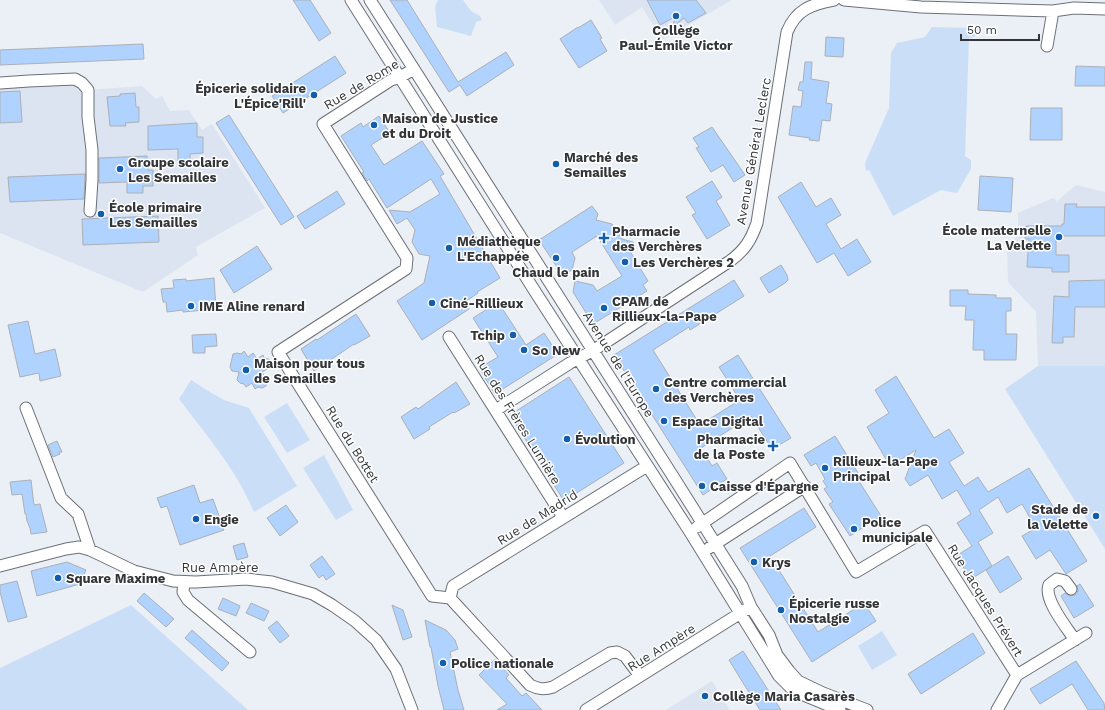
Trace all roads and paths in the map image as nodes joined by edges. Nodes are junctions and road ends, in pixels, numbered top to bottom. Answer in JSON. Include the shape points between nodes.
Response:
{"nodes":[{"id":1,"x":351,"y":0,"type":"edge"},
{"id":2,"x":370,"y":0,"type":"edge"},
{"id":3,"x":834,"y":0,"type":"edge"},
{"id":4,"x":844,"y":0,"type":"edge"},
{"id":5,"x":857,"y":0,"type":"edge"},
{"id":6,"x":985,"y":5,"type":"edge"},
{"id":7,"x":1105,"y":9,"type":"edge"},
{"id":8,"x":1053,"y":11,"type":"junction"},
{"id":9,"x":1047,"y":46,"type":"dead end"},
{"id":10,"x":414,"y":69,"type":"junction"},
{"id":11,"x":400,"y":77,"type":"junction"},
{"id":12,"x":0,"y":83,"type":"edge"},
{"id":13,"x":323,"y":124,"type":"joint"},
{"id":14,"x":90,"y":211,"type":"dead end"},
{"id":15,"x":449,"y":337,"type":"dead end"},
{"id":16,"x":594,"y":350,"type":"junction"},
{"id":17,"x":578,"y":358,"type":"junction"},
{"id":18,"x":26,"y":408,"type":"dead end"},
{"id":19,"x":496,"y":410,"type":"junction"},
{"id":20,"x":647,"y":466,"type":"junction"},
{"id":21,"x":804,"y":486,"type":"junction"},
{"id":22,"x":564,"y":517,"type":"junction"},
{"id":23,"x":703,"y":523,"type":"junction"},
{"id":24,"x":690,"y":532,"type":"junction"},
{"id":25,"x":715,"y":544,"type":"junction"},
{"id":26,"x":90,"y":550,"type":"junction"},
{"id":27,"x":702,"y":552,"type":"junction"},
{"id":28,"x":0,"y":566,"type":"edge"},
{"id":29,"x":184,"y":582,"type":"junction"},
{"id":30,"x":1071,"y":589,"type":"dead end"},
{"id":31,"x":450,"y":598,"type":"junction"},
{"id":32,"x":751,"y":607,"type":"junction"},
{"id":33,"x":741,"y":613,"type":"junction"},
{"id":34,"x":1086,"y":633,"type":"dead end"},
{"id":35,"x":1075,"y":640,"type":"junction"},
{"id":36,"x":250,"y":652,"type":"dead end"},
{"id":37,"x":1017,"y":675,"type":"junction"},
{"id":38,"x":640,"y":676,"type":"junction"},
{"id":39,"x":412,"y":710,"type":"edge"},
{"id":40,"x":586,"y":710,"type":"edge"},
{"id":41,"x":840,"y":710,"type":"edge"},
{"id":42,"x":867,"y":710,"type":"edge"},
{"id":43,"x":997,"y":710,"type":"edge"}],
"edges":[{"from":1,"to":11,"type":"street"},
{"from":2,"to":10,"type":"street","name":"Avenue de l'Europe"},
{"from":3,"to":16,"type":"street","name":"Avenue Général Leclerc","via":[[812,5],[803,11],[794,18],[787,32],[757,223],[747,245],[730,261]]},
{"from":4,"to":5,"type":"street"},
{"from":5,"to":6,"type":"street","via":[[921,7]]},
{"from":6,"to":8,"type":"street"},
{"from":7,"to":8,"type":"street","via":[[1074,8]]},
{"from":8,"to":9,"type":"street"},
{"from":10,"to":11,"type":"street","name":"Rue de Rome"},
{"from":10,"to":16,"type":"street","name":"Avenue de l'Europe"},
{"from":11,"to":13,"type":"street","name":"Rue de Rome","via":[[391,80]]},
{"from":11,"to":17,"type":"street"},
{"from":12,"to":14,"type":"street","via":[[75,78],[88,90],[92,165]]},
{"from":13,"to":31,"type":"street","name":"Rue du Bottet","via":[[407,258],[406,269],[278,352],[432,596]]},
{"from":15,"to":19,"type":"street","name":"Rue des Frères Lumière"},
{"from":16,"to":17,"type":"street","name":"Avenue Général Leclerc"},
{"from":16,"to":23,"type":"street","name":"Avenue de l'Europe"},
{"from":17,"to":19,"type":"street","name":"Avenue Général Leclerc"},
{"from":17,"to":20,"type":"street"},
{"from":18,"to":26,"type":"street","via":[[61,498],[78,514]]},
{"from":19,"to":22,"type":"street","name":"Rue des Frères Lumière"},
{"from":20,"to":22,"type":"street","name":"Rue de Madrid"},
{"from":20,"to":24,"type":"street"},
{"from":21,"to":23,"type":"street","name":"Rue Jacques Prévert","via":[[790,463]]},
{"from":21,"to":25,"type":"street"},
{"from":21,"to":37,"type":"street","name":"Rue Jacques Prévert","via":[[856,572],[925,531]]},
{"from":22,"to":31,"type":"street","name":"Rue de Madrid","via":[[453,586]]},
{"from":23,"to":24,"type":"street","name":"Rue Jacques Prévert"},
{"from":23,"to":25,"type":"street","name":"Avenue de l'Europe"},
{"from":24,"to":27,"type":"street"},
{"from":25,"to":27,"type":"street"},
{"from":25,"to":32,"type":"street","name":"Avenue de l'Europe","via":[[742,586]]},
{"from":26,"to":28,"type":"street","name":"Rue Ampère","via":[[73,548]]},
{"from":26,"to":29,"type":"street","name":"Rue Ampère","via":[[134,571]]},
{"from":27,"to":33,"type":"street"},
{"from":29,"to":36,"type":"street","via":[[183,592],[188,600]]},
{"from":29,"to":39,"type":"street","name":"Rue Ampère","via":[[246,579],[272,582],[313,594],[359,624],[376,640],[396,669]]},
{"from":30,"to":35,"type":"street","via":[[1065,581],[1057,580],[1049,585],[1048,593],[1049,599]]},
{"from":31,"to":38,"type":"street","via":[[530,685],[537,688],[553,687],[610,653],[617,652],[625,656]]},
{"from":32,"to":33,"type":"street","name":"Rue Ampère"},
{"from":32,"to":42,"type":"street","name":"Avenue de l'Europe","via":[[778,655],[798,681]]},
{"from":33,"to":38,"type":"street","name":"Rue Ampère"},
{"from":33,"to":41,"type":"street","via":[[779,676],[791,688]]},
{"from":34,"to":35,"type":"street"},
{"from":35,"to":37,"type":"street"},
{"from":37,"to":43,"type":"street"},
{"from":38,"to":40,"type":"street","name":"Rue Ampère"}]}
